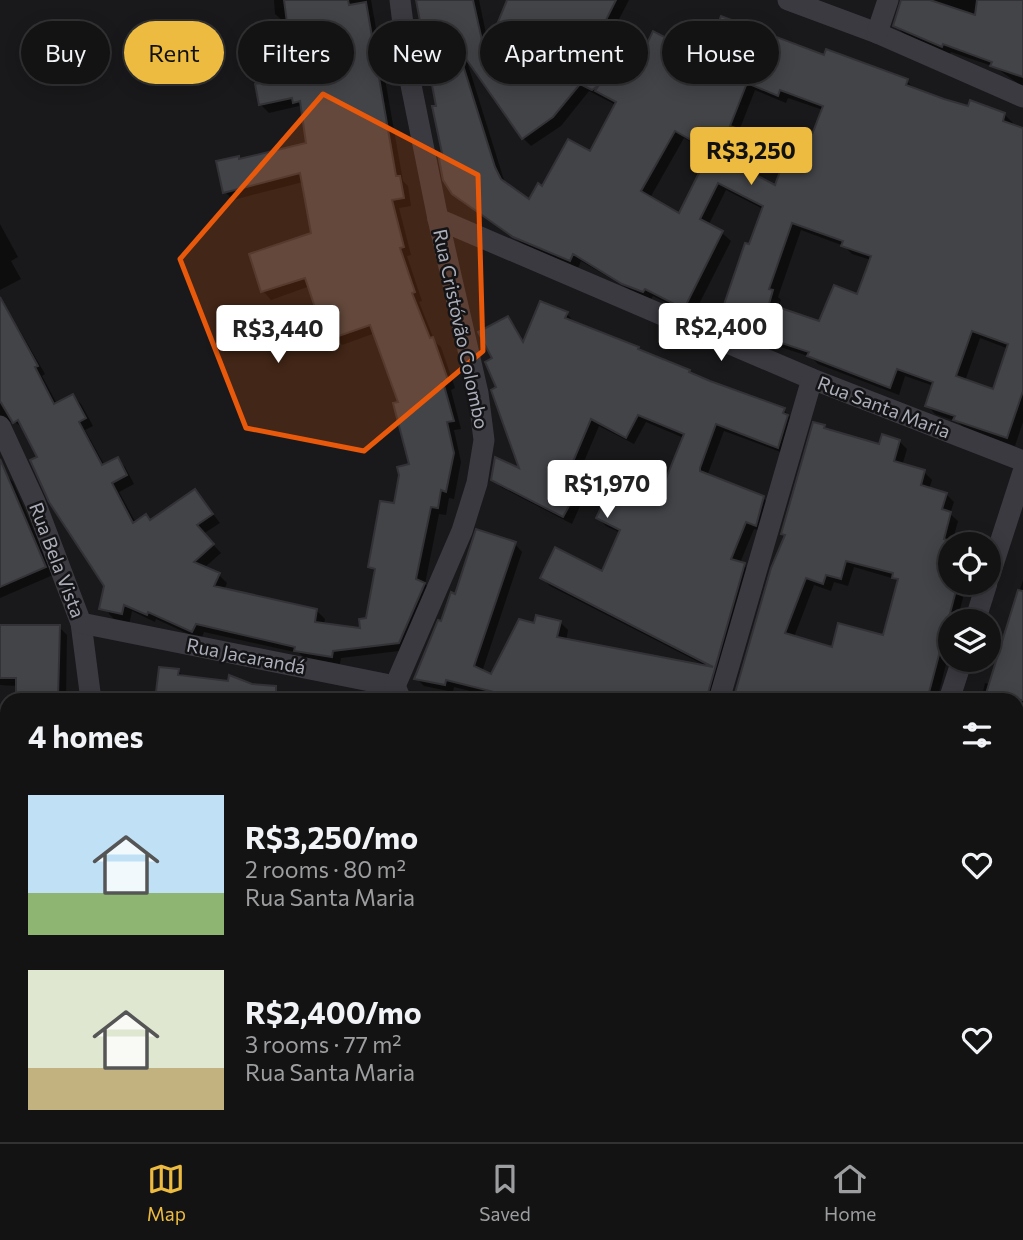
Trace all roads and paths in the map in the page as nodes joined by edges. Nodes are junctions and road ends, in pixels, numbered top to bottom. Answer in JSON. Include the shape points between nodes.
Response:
{"nodes":[{"id":1,"x":400,"y":0,"type":"edge"},
{"id":2,"x":788,"y":0,"type":"edge"},
{"id":3,"x":888,"y":0,"type":"edge"},
{"id":4,"x":877,"y":33,"type":"junction"},
{"id":5,"x":1023,"y":97,"type":"edge"},
{"id":6,"x":438,"y":219,"type":"junction"},
{"id":7,"x":812,"y":379,"type":"junction"},
{"id":8,"x":0,"y":426,"type":"edge"},
{"id":9,"x":1023,"y":461,"type":"edge"},
{"id":10,"x":1023,"y":472,"type":"edge"},
{"id":11,"x":1001,"y":540,"type":"edge"},
{"id":12,"x":81,"y":623,"type":"junction"},
{"id":13,"x":958,"y":672,"type":"edge"},
{"id":14,"x":90,"y":693,"type":"edge"},
{"id":15,"x":398,"y":693,"type":"edge"},
{"id":16,"x":721,"y":693,"type":"edge"},
{"id":17,"x":951,"y":693,"type":"edge"}],
"edges":[{"from":1,"to":6,"type":"street","name":"Rua Cristóvão Colombo","via":[[410,80]]},
{"from":2,"to":4,"type":"street"},
{"from":3,"to":4,"type":"street"},
{"from":4,"to":5,"type":"street"},
{"from":6,"to":7,"type":"street","name":"Rua Santa Maria"},
{"from":6,"to":15,"type":"street","name":"Rua Cristóvão Colombo","via":[[466,332],[484,440],[462,531]]},
{"from":7,"to":9,"type":"street","name":"Rua Santa Maria"},
{"from":7,"to":16,"type":"street"},
{"from":8,"to":12,"type":"street","name":"Rua Bela Vista"},
{"from":10,"to":11,"type":"street"},
{"from":12,"to":14,"type":"street","name":"Rua Bela Vista"},
{"from":12,"to":15,"type":"street","name":"Rua Jacarandá"},
{"from":13,"to":17,"type":"street"}]}
